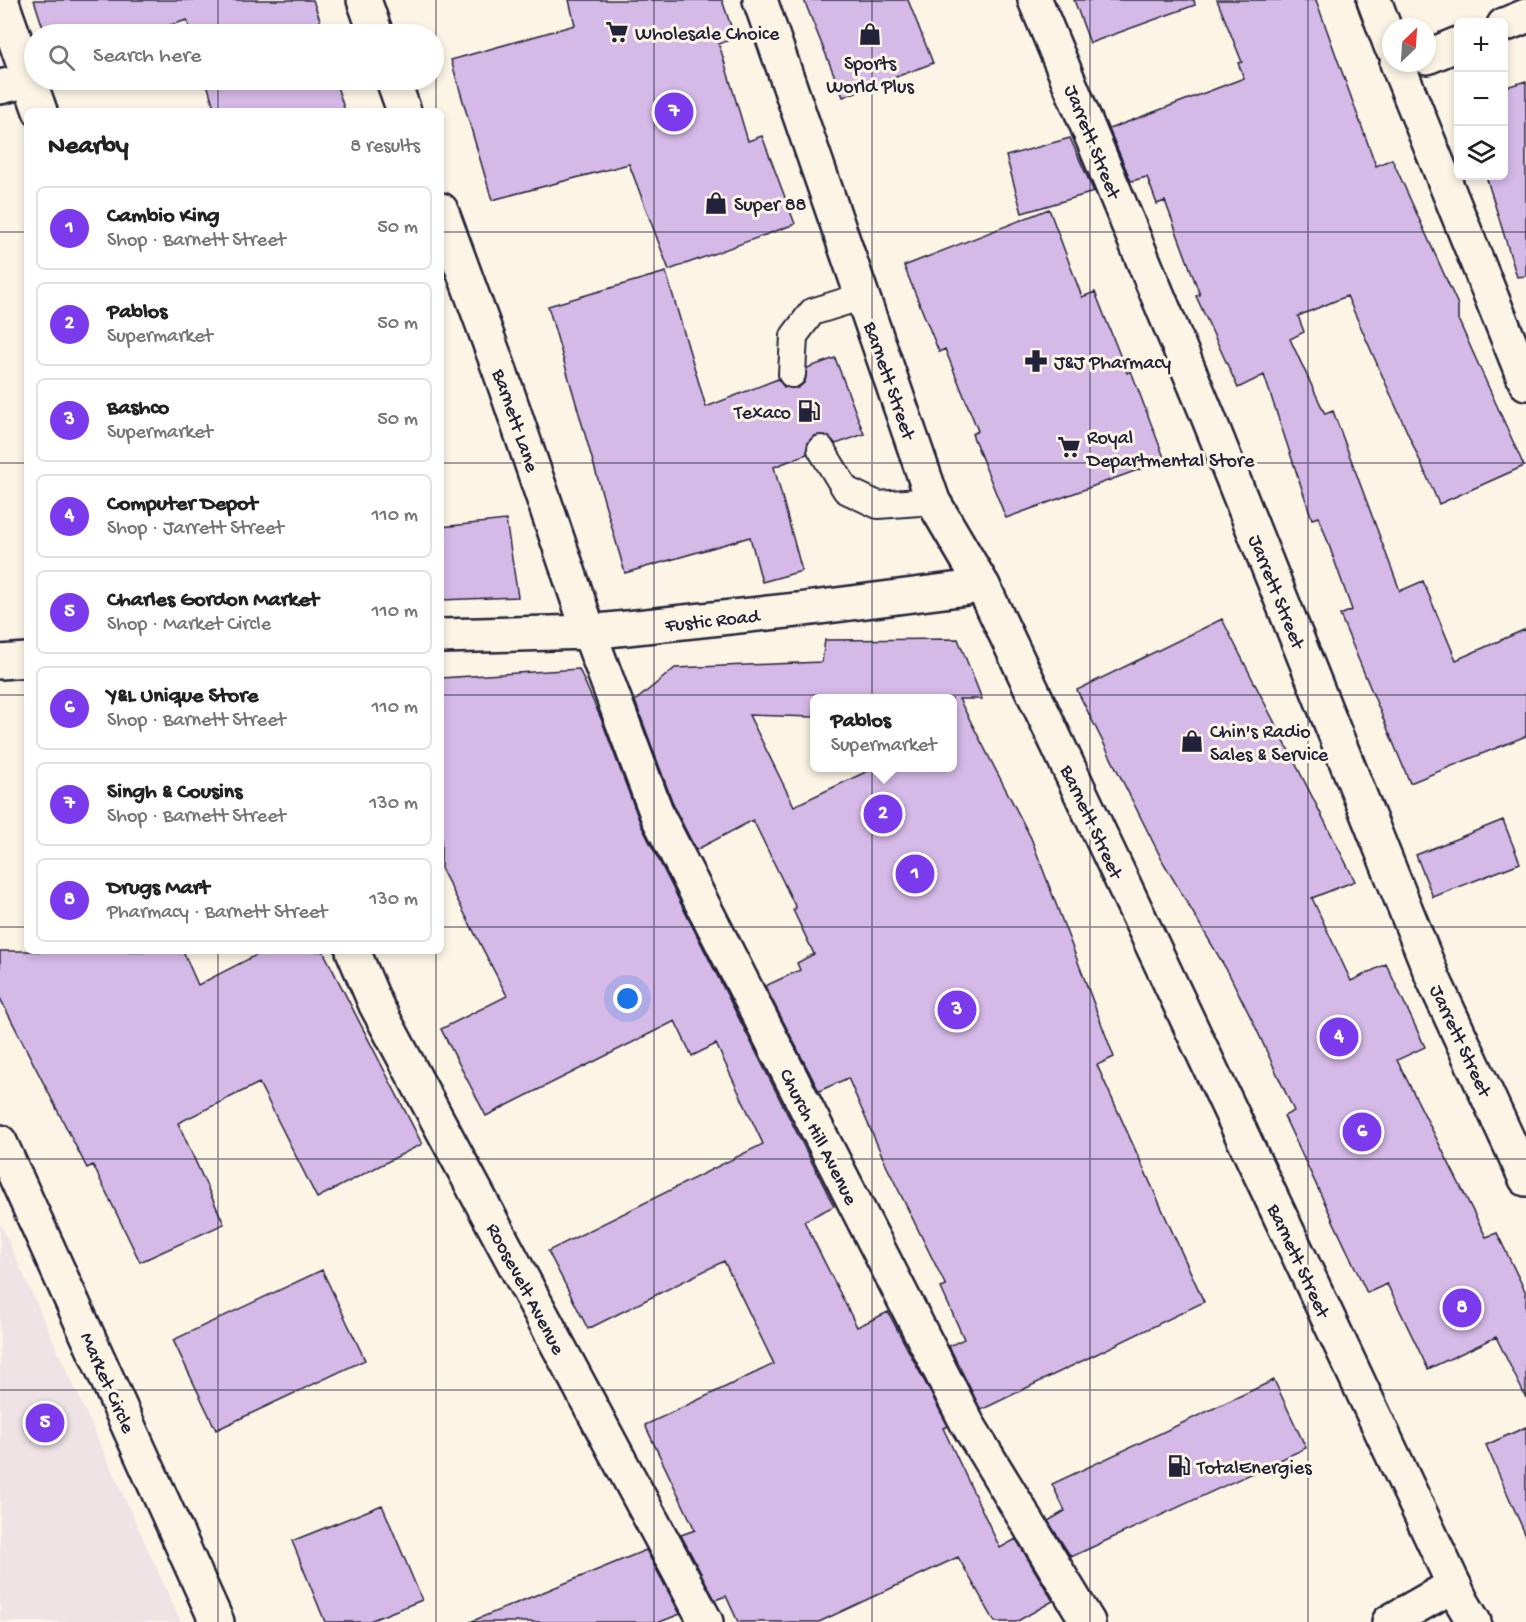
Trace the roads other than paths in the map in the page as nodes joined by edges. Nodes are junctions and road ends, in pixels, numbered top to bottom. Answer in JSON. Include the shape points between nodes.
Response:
{"nodes":[{"id":1,"x":1,"y":0,"type":"edge"},
{"id":2,"x":364,"y":0,"type":"edge"},
{"id":3,"x":760,"y":0,"type":"edge"},
{"id":4,"x":1035,"y":0,"type":"edge"},
{"id":5,"x":1374,"y":0,"type":"edge"},
{"id":6,"x":1526,"y":16,"type":"edge"},
{"id":7,"x":1383,"y":18,"type":"edge"},
{"id":8,"x":1508,"y":23,"type":"edge"},
{"id":9,"x":372,"y":24,"type":"edge"},
{"id":10,"x":1454,"y":45,"type":"edge"},
{"id":11,"x":1436,"y":50,"type":"edge"},
{"id":12,"x":1410,"y":72,"type":"edge"},
{"id":13,"x":14,"y":84,"type":"edge"},
{"id":14,"x":397,"y":90,"type":"edge"},
{"id":15,"x":37,"y":108,"type":"edge"},
{"id":16,"x":404,"y":108,"type":"edge"},
{"id":17,"x":444,"y":218,"type":"edge"},
{"id":18,"x":863,"y":296,"type":"junction"},
{"id":19,"x":792,"y":374,"type":"dead end"},
{"id":20,"x":1526,"y":383,"type":"edge"},
{"id":21,"x":821,"y":449,"type":"dead end"},
{"id":22,"x":933,"y":501,"type":"junction"},
{"id":23,"x":982,"y":586,"type":"junction"},
{"id":24,"x":589,"y":632,"type":"junction"},
{"id":25,"x":444,"y":636,"type":"edge"},
{"id":26,"x":24,"y":660,"type":"edge"},
{"id":27,"x":0,"y":662,"type":"edge"},
{"id":28,"x":354,"y":954,"type":"edge"},
{"id":29,"x":0,"y":1142,"type":"edge"},
{"id":30,"x":1526,"y":1179,"type":"edge"},
{"id":31,"x":1454,"y":1585,"type":"junction"},
{"id":32,"x":217,"y":1622,"type":"edge"},
{"id":33,"x":705,"y":1622,"type":"edge"},
{"id":34,"x":1088,"y":1622,"type":"edge"},
{"id":35,"x":1389,"y":1622,"type":"edge"},
{"id":36,"x":1474,"y":1622,"type":"edge"}],
"edges":[{"from":1,"to":13,"type":"street"},
{"from":2,"to":9,"type":"street"},
{"from":3,"to":18,"type":"street","name":"Barnett Street"},
{"from":4,"to":30,"type":"street","name":"Jarrett Street","via":[[1207,414],[1433,978]]},
{"from":5,"to":7,"type":"street"},
{"from":6,"to":8,"type":"street"},
{"from":10,"to":11,"type":"street"},
{"from":12,"to":20,"type":"street"},
{"from":13,"to":15,"type":"street"},
{"from":14,"to":16,"type":"street"},
{"from":17,"to":24,"type":"street","name":"Barnett Lane"},
{"from":18,"to":19,"type":"lane","via":[[813,312],[794,336]]},
{"from":18,"to":22,"type":"street","name":"Barnett Street"},
{"from":21,"to":22,"type":"lane","via":[[846,490],[878,505]]},
{"from":22,"to":23,"type":"street","name":"Barnett Street"},
{"from":23,"to":24,"type":"street","name":"Fustic Road"},
{"from":23,"to":31,"type":"street","name":"Barnett Street"},
{"from":24,"to":25,"type":"street","name":"Fustic Road"},
{"from":24,"to":34,"type":"street","name":"Church Hill Avenue","via":[[658,817],[967,1423]]},
{"from":26,"to":27,"type":"street"},
{"from":28,"to":33,"type":"street","name":"Roosevelt Avenue","via":[[376,1005]]},
{"from":29,"to":32,"type":"street","name":"Market Circle"},
{"from":31,"to":35,"type":"street"},
{"from":31,"to":36,"type":"street","name":"Barnett Street"}]}
